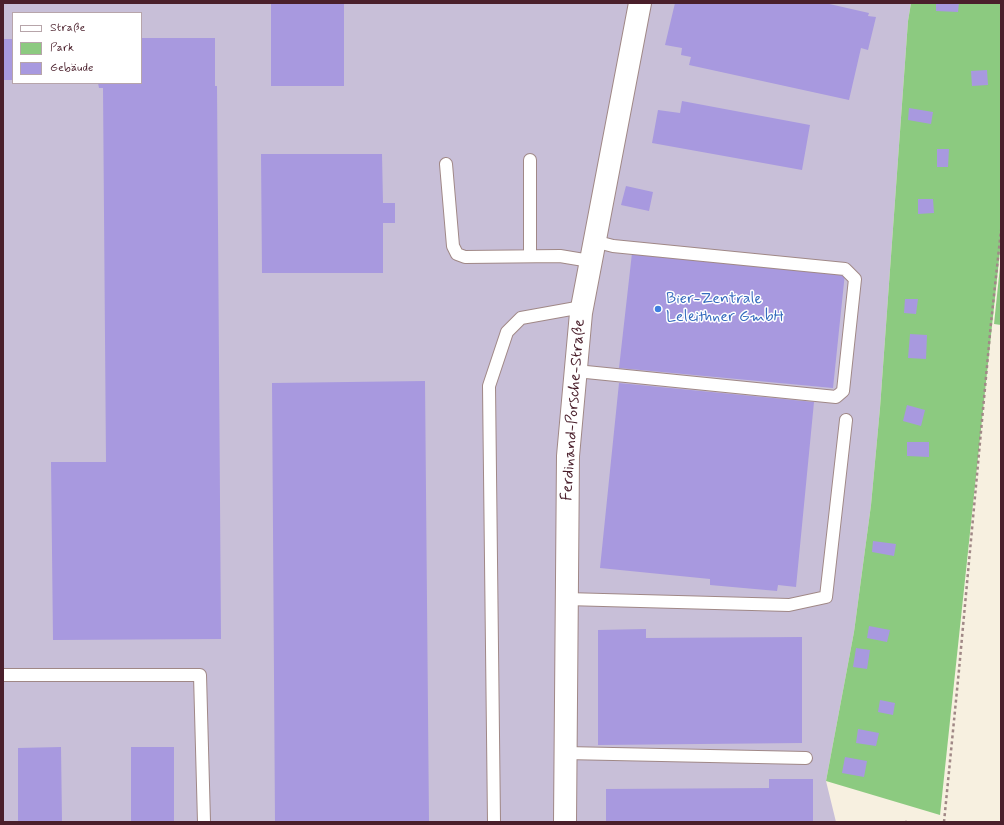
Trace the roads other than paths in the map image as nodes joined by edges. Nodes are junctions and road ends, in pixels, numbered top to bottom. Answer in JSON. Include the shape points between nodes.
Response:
{"nodes":[{"id":1,"x":640,"y":3,"type":"edge"},
{"id":2,"x":530,"y":160,"type":"dead end"},
{"id":3,"x":446,"y":164,"type":"dead end"},
{"id":4,"x":592,"y":251,"type":"junction"},
{"id":5,"x":530,"y":256,"type":"junction"},
{"id":6,"x":582,"y":307,"type":"junction"},
{"id":7,"x":576,"y":371,"type":"junction"},
{"id":8,"x":846,"y":420,"type":"dead end"},
{"id":9,"x":566,"y":599,"type":"junction"},
{"id":10,"x":3,"y":675,"type":"edge"},
{"id":11,"x":565,"y":753,"type":"junction"},
{"id":12,"x":806,"y":758,"type":"dead end"},
{"id":13,"x":204,"y":822,"type":"edge"},
{"id":14,"x":494,"y":822,"type":"edge"},
{"id":15,"x":565,"y":822,"type":"edge"}],
"edges":[{"from":1,"to":4,"type":"street","name":"Ferdinand-Porsche-Straße"},
{"from":2,"to":5,"type":"lane"},
{"from":3,"to":5,"type":"lane","via":[[453,246],[457,254],[465,257]]},
{"from":4,"to":5,"type":"lane","via":[[560,256]]},
{"from":4,"to":6,"type":"street","name":"Ferdinand-Porsche-Straße"},
{"from":4,"to":7,"type":"lane","via":[[613,246],[845,269],[855,279],[843,391],[836,397]]},
{"from":6,"to":7,"type":"street","name":"Ferdinand-Porsche-Straße"},
{"from":6,"to":14,"type":"lane","via":[[522,318],[508,332],[489,386]]},
{"from":7,"to":9,"type":"street","name":"Ferdinand-Porsche-Straße","via":[[568,456]]},
{"from":8,"to":9,"type":"lane","via":[[826,597],[789,605]]},
{"from":9,"to":11,"type":"street","name":"Ferdinand-Porsche-Straße"},
{"from":10,"to":13,"type":"lane","via":[[200,675]]},
{"from":11,"to":12,"type":"lane"},
{"from":11,"to":15,"type":"street","name":"Ferdinand-Porsche-Straße"}]}
